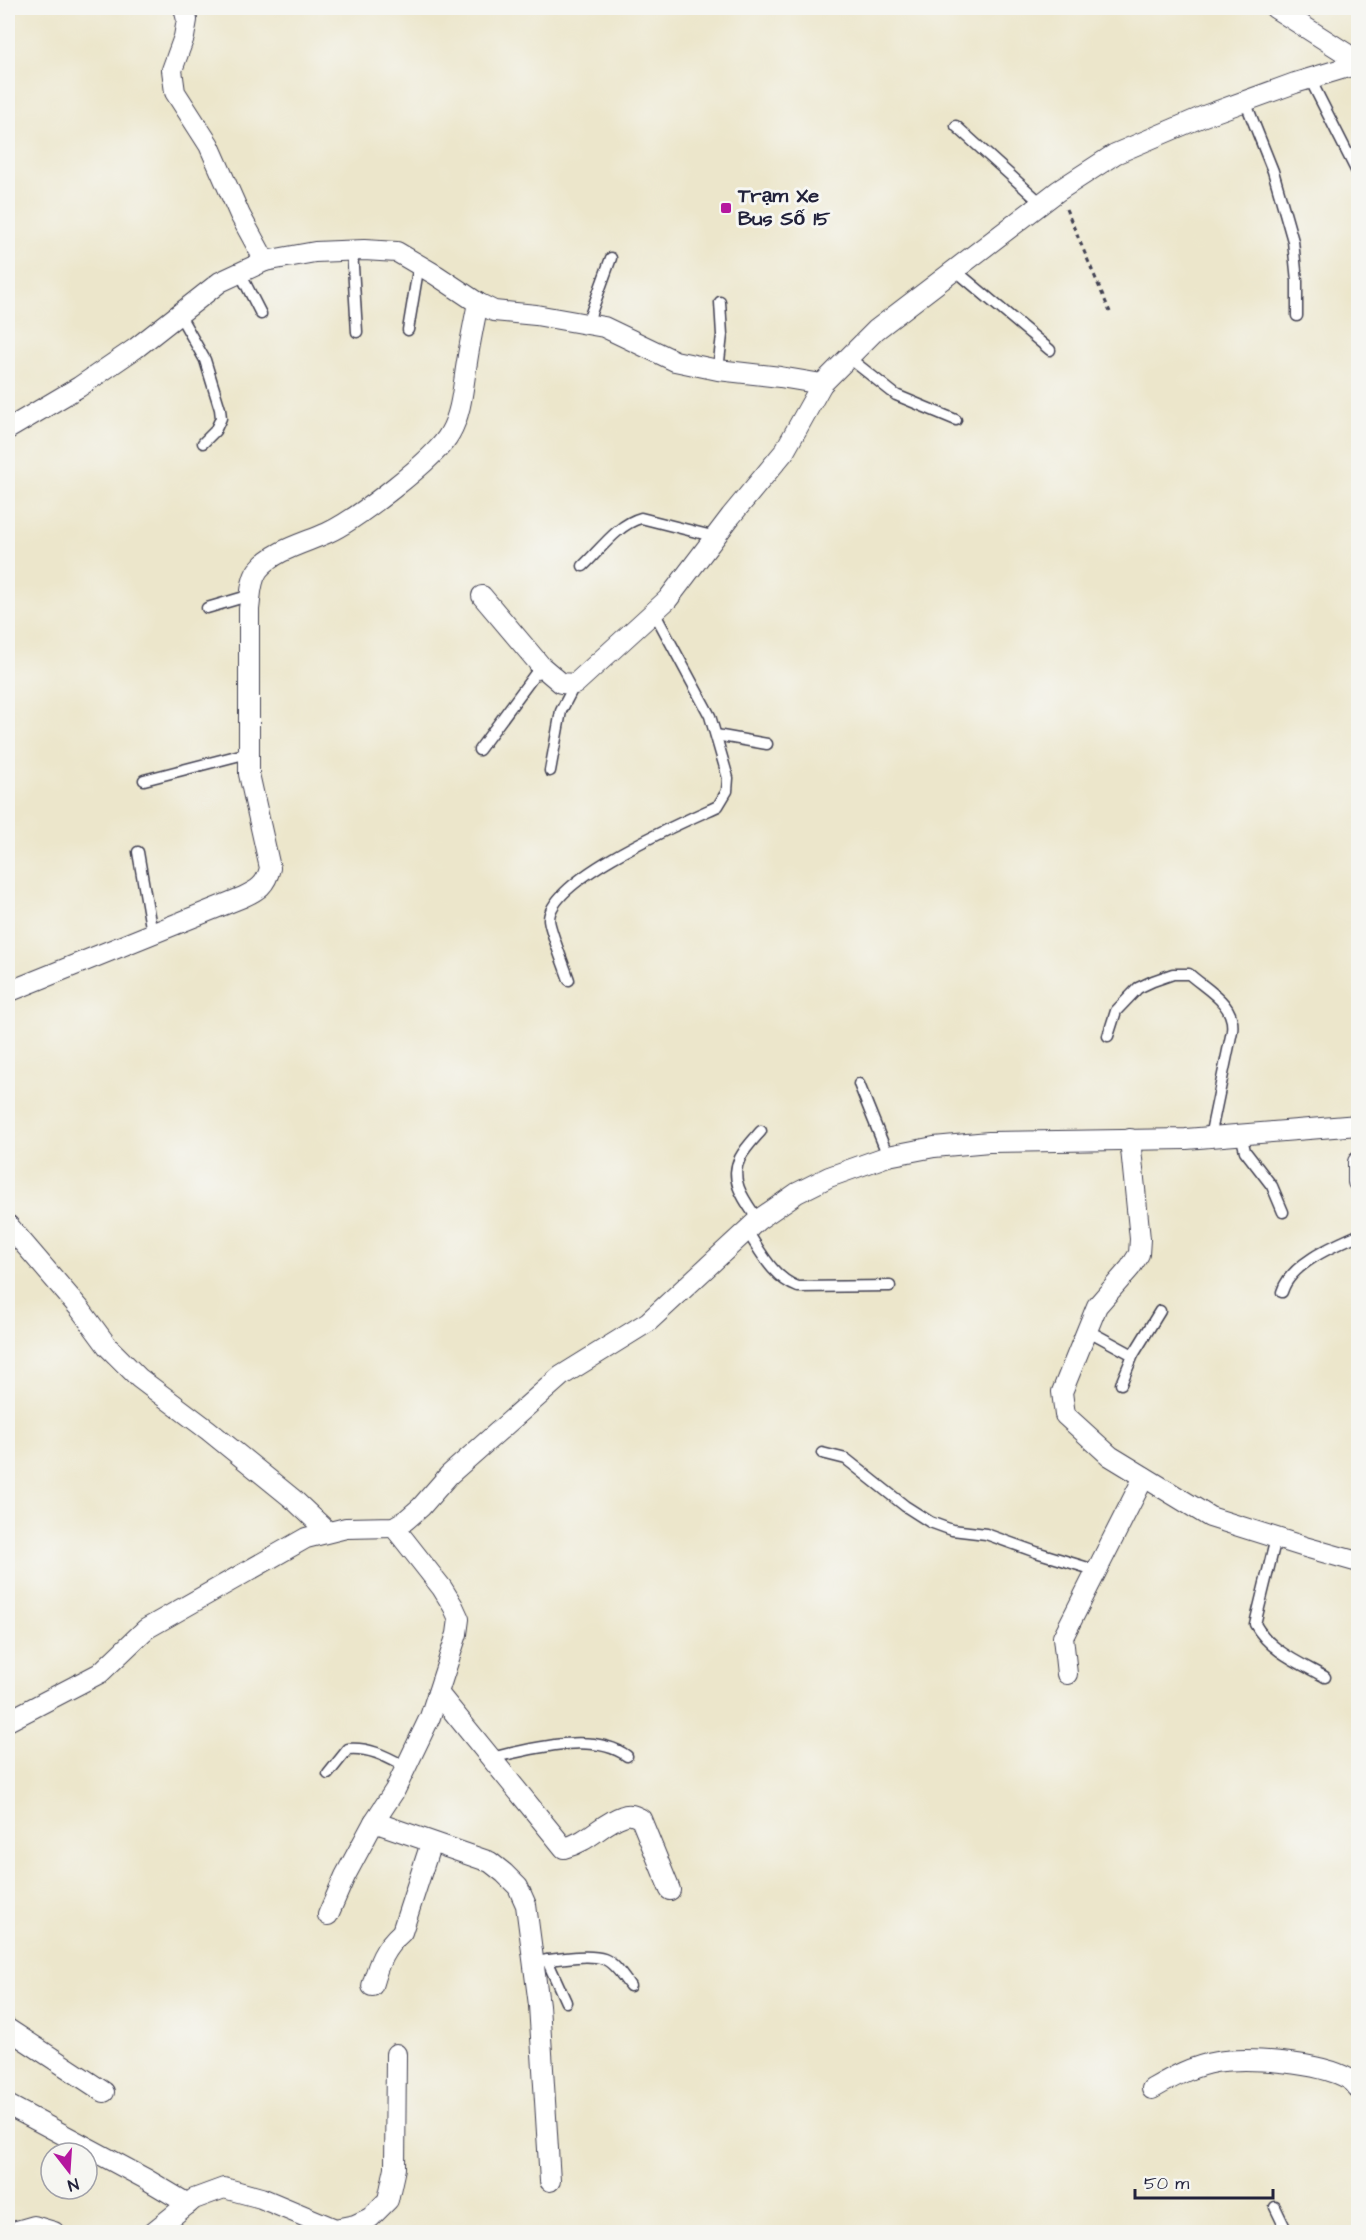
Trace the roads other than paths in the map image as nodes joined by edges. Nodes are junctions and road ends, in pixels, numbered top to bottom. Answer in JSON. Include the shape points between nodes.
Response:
{"nodes":[{"id":1,"x":184,"y":8,"type":"edge"},
{"id":2,"x":1275,"y":8,"type":"edge"},
{"id":3,"x":1359,"y":63,"type":"edge"},
{"id":4,"x":1310,"y":79,"type":"junction"},
{"id":5,"x":1245,"y":101,"type":"junction"},
{"id":6,"x":956,"y":126,"type":"dead end"},
{"id":7,"x":1359,"y":174,"type":"edge"},
{"id":8,"x":1042,"y":204,"type":"junction"},
{"id":9,"x":352,"y":250,"type":"junction"},
{"id":10,"x":611,"y":258,"type":"dead end"},
{"id":11,"x":265,"y":261,"type":"junction"},
{"id":12,"x":419,"y":264,"type":"junction"},
{"id":13,"x":956,"y":270,"type":"junction"},
{"id":14,"x":240,"y":273,"type":"junction"},
{"id":15,"x":720,"y":302,"type":"dead end"},
{"id":16,"x":478,"y":303,"type":"junction"},
{"id":17,"x":179,"y":314,"type":"junction"},
{"id":18,"x":261,"y":314,"type":"dead end"},
{"id":19,"x":1297,"y":316,"type":"dead end"},
{"id":20,"x":587,"y":324,"type":"junction"},
{"id":21,"x":408,"y":330,"type":"dead end"},
{"id":22,"x":357,"y":332,"type":"dead end"},
{"id":23,"x":1050,"y":350,"type":"dead end"},
{"id":24,"x":848,"y":357,"type":"junction"},
{"id":25,"x":718,"y":370,"type":"junction"},
{"id":26,"x":822,"y":384,"type":"junction"},
{"id":27,"x":956,"y":420,"type":"dead end"},
{"id":28,"x":8,"y":429,"type":"edge"},
{"id":29,"x":202,"y":443,"type":"dead end"},
{"id":30,"x":716,"y":537,"type":"junction"},
{"id":31,"x":583,"y":566,"type":"dead end"},
{"id":32,"x":251,"y":595,"type":"junction"},
{"id":33,"x":482,"y":596,"type":"dead end"},
{"id":34,"x":207,"y":608,"type":"dead end"},
{"id":35,"x":654,"y":612,"type":"junction"},
{"id":36,"x":541,"y":666,"type":"junction"},
{"id":37,"x":575,"y":684,"type":"junction"},
{"id":38,"x":716,"y":735,"type":"junction"},
{"id":39,"x":767,"y":744,"type":"dead end"},
{"id":40,"x":479,"y":750,"type":"dead end"},
{"id":41,"x":248,"y":753,"type":"junction"},
{"id":42,"x":550,"y":771,"type":"dead end"},
{"id":43,"x":144,"y":780,"type":"dead end"},
{"id":44,"x":138,"y":852,"type":"dead end"},
{"id":45,"x":152,"y":933,"type":"junction"},
{"id":46,"x":569,"y":980,"type":"dead end"},
{"id":47,"x":8,"y":992,"type":"edge"},
{"id":48,"x":1108,"y":1036,"type":"dead end"},
{"id":49,"x":859,"y":1084,"type":"dead end"},
{"id":50,"x":1359,"y":1125,"type":"edge"},
{"id":51,"x":761,"y":1131,"type":"dead end"},
{"id":52,"x":1241,"y":1134,"type":"junction"},
{"id":53,"x":1209,"y":1137,"type":"junction"},
{"id":54,"x":1130,"y":1140,"type":"junction"},
{"id":55,"x":888,"y":1156,"type":"junction"},
{"id":56,"x":1359,"y":1162,"type":"edge"},
{"id":57,"x":1359,"y":1182,"type":"edge"},
{"id":58,"x":1283,"y":1212,"type":"dead end"},
{"id":59,"x":8,"y":1225,"type":"edge"},
{"id":60,"x":753,"y":1225,"type":"junction"},
{"id":61,"x":1359,"y":1234,"type":"edge"},
{"id":62,"x":890,"y":1286,"type":"dead end"},
{"id":63,"x":1282,"y":1292,"type":"dead end"},
{"id":64,"x":1160,"y":1311,"type":"dead end"},
{"id":65,"x":1087,"y":1330,"type":"junction"},
{"id":66,"x":1133,"y":1355,"type":"junction"},
{"id":67,"x":1121,"y":1384,"type":"dead end"},
{"id":68,"x":822,"y":1453,"type":"dead end"},
{"id":69,"x":1144,"y":1477,"type":"junction"},
{"id":70,"x":394,"y":1527,"type":"junction"},
{"id":71,"x":327,"y":1531,"type":"junction"},
{"id":72,"x":1276,"y":1538,"type":"junction"},
{"id":73,"x":1359,"y":1562,"type":"edge"},
{"id":74,"x":1098,"y":1571,"type":"junction"},
{"id":75,"x":1067,"y":1674,"type":"dead end"},
{"id":76,"x":1324,"y":1677,"type":"dead end"},
{"id":77,"x":438,"y":1693,"type":"junction"},
{"id":78,"x":8,"y":1721,"type":"edge"},
{"id":79,"x":627,"y":1756,"type":"dead end"},
{"id":80,"x":491,"y":1758,"type":"junction"},
{"id":81,"x":406,"y":1767,"type":"junction"},
{"id":82,"x":328,"y":1774,"type":"dead end"},
{"id":83,"x":374,"y":1822,"type":"junction"},
{"id":84,"x":431,"y":1844,"type":"junction"},
{"id":85,"x":670,"y":1890,"type":"dead end"},
{"id":86,"x":327,"y":1915,"type":"dead end"},
{"id":87,"x":540,"y":1961,"type":"junction"},
{"id":88,"x":372,"y":1986,"type":"dead end"},
{"id":89,"x":630,"y":1986,"type":"dead end"},
{"id":90,"x":566,"y":2002,"type":"dead end"},
{"id":91,"x":8,"y":2029,"type":"edge"},
{"id":92,"x":396,"y":2054,"type":"dead end"},
{"id":93,"x":1359,"y":2088,"type":"edge"},
{"id":94,"x":1152,"y":2089,"type":"dead end"},
{"id":95,"x":104,"y":2092,"type":"dead end"},
{"id":96,"x":8,"y":2105,"type":"edge"},
{"id":97,"x":550,"y":2181,"type":"dead end"},
{"id":98,"x":188,"y":2204,"type":"junction"},
{"id":99,"x":1275,"y":2207,"type":"dead end"},
{"id":100,"x":13,"y":2232,"type":"edge"},
{"id":101,"x":54,"y":2232,"type":"edge"},
{"id":102,"x":153,"y":2232,"type":"edge"},
{"id":103,"x":1287,"y":2232,"type":"edge"}],
"edges":[{"from":1,"to":11,"type":"street","via":[[184,37],[172,70],[175,92],[209,145]]},
{"from":2,"to":3,"type":"street"},
{"from":3,"to":4,"type":"street"},
{"from":4,"to":5,"type":"street"},
{"from":4,"to":7,"type":"lane"},
{"from":5,"to":8,"type":"street","via":[[1115,154]]},
{"from":5,"to":19,"type":"lane","via":[[1273,171],[1293,241]]},
{"from":6,"to":8,"type":"lane"},
{"from":8,"to":13,"type":"street"},
{"from":9,"to":11,"type":"street"},
{"from":9,"to":12,"type":"street","via":[[397,252]]},
{"from":9,"to":22,"type":"lane"},
{"from":10,"to":20,"type":"lane"},
{"from":11,"to":14,"type":"street"},
{"from":12,"to":16,"type":"street"},
{"from":12,"to":21,"type":"lane"},
{"from":13,"to":23,"type":"lane"},
{"from":13,"to":24,"type":"street","via":[[876,330]]},
{"from":14,"to":17,"type":"street","via":[[220,282]]},
{"from":14,"to":18,"type":"lane"},
{"from":15,"to":25,"type":"lane"},
{"from":16,"to":20,"type":"street","via":[[495,311]]},
{"from":16,"to":32,"type":"street","via":[[462,398],[451,432],[436,451],[396,486],[329,532],[269,560],[258,570]]},
{"from":17,"to":28,"type":"street","via":[[79,387]]},
{"from":17,"to":29,"type":"lane","via":[[205,360],[220,409],[215,431]]},
{"from":20,"to":25,"type":"street","via":[[604,327],[675,361]]},
{"from":24,"to":26,"type":"street"},
{"from":24,"to":27,"type":"lane","via":[[896,395]]},
{"from":25,"to":26,"type":"street"},
{"from":26,"to":30,"type":"street","via":[[784,452]]},
{"from":30,"to":31,"type":"lane","via":[[641,518],[623,527]]},
{"from":30,"to":35,"type":"street"},
{"from":32,"to":34,"type":"lane"},
{"from":32,"to":41,"type":"street"},
{"from":33,"to":36,"type":"street"},
{"from":35,"to":37,"type":"street"},
{"from":35,"to":38,"type":"lane","via":[[710,716]]},
{"from":36,"to":37,"type":"street","via":[[561,683]]},
{"from":36,"to":40,"type":"lane"},
{"from":37,"to":42,"type":"lane","via":[[561,711]]},
{"from":38,"to":39,"type":"lane"},
{"from":38,"to":46,"type":"lane","via":[[728,778],[728,791],[718,806],[617,855],[585,875],[554,905],[549,919]]},
{"from":41,"to":43,"type":"lane"},
{"from":41,"to":45,"type":"street","via":[[270,868],[268,879],[261,888],[243,897]]},
{"from":44,"to":45,"type":"lane"},
{"from":45,"to":47,"type":"street"},
{"from":48,"to":53,"type":"lane","via":[[1116,1011],[1138,988],[1173,974],[1189,974],[1228,1007],[1232,1031]]},
{"from":49,"to":55,"type":"lane"},
{"from":50,"to":52,"type":"street"},
{"from":51,"to":60,"type":"lane","via":[[740,1158],[736,1173]]},
{"from":52,"to":53,"type":"street"},
{"from":52,"to":58,"type":"lane","via":[[1245,1151],[1272,1186]]},
{"from":53,"to":54,"type":"street"},
{"from":54,"to":55,"type":"street","via":[[989,1142]]},
{"from":54,"to":65,"type":"street","via":[[1139,1254],[1097,1306]]},
{"from":55,"to":60,"type":"street","via":[[797,1193]]},
{"from":56,"to":57,"type":"street"},
{"from":59,"to":71,"type":"street","via":[[108,1347],[139,1378],[285,1492]]},
{"from":60,"to":62,"type":"lane","via":[[769,1264],[786,1282],[798,1287]]},
{"from":60,"to":70,"type":"street","via":[[648,1322],[561,1376],[449,1475],[421,1507]]},
{"from":61,"to":63,"type":"lane","via":[[1326,1248],[1285,1281]]},
{"from":64,"to":66,"type":"lane"},
{"from":65,"to":66,"type":"lane"},
{"from":65,"to":69,"type":"street","via":[[1062,1392],[1065,1414],[1110,1456]]},
{"from":66,"to":67,"type":"lane"},
{"from":68,"to":74,"type":"lane","via":[[846,1459],[930,1522],[952,1530],[986,1534]]},
{"from":69,"to":72,"type":"street","via":[[1210,1517]]},
{"from":69,"to":74,"type":"street"},
{"from":70,"to":71,"type":"street"},
{"from":70,"to":77,"type":"street","via":[[442,1588],[459,1619]]},
{"from":71,"to":78,"type":"street","via":[[306,1538],[146,1629],[100,1673]]},
{"from":72,"to":73,"type":"street"},
{"from":72,"to":76,"type":"lane","via":[[1255,1624],[1262,1637],[1277,1650]]},
{"from":74,"to":75,"type":"street","via":[[1062,1637]]},
{"from":77,"to":80,"type":"street"},
{"from":77,"to":81,"type":"street"},
{"from":79,"to":80,"type":"lane","via":[[594,1743],[531,1749]]},
{"from":80,"to":85,"type":"street","via":[[564,1848],[576,1845],[624,1815],[641,1820]]},
{"from":81,"to":82,"type":"lane","via":[[378,1752],[348,1749]]},
{"from":81,"to":83,"type":"street"},
{"from":83,"to":84,"type":"street"},
{"from":83,"to":86,"type":"street"},
{"from":84,"to":87,"type":"street","via":[[490,1863],[518,1887]]},
{"from":84,"to":88,"type":"street","via":[[402,1932],[381,1956]]},
{"from":87,"to":89,"type":"lane","via":[[604,1959]]},
{"from":87,"to":90,"type":"lane"},
{"from":87,"to":97,"type":"street"},
{"from":91,"to":95,"type":"street"},
{"from":92,"to":98,"type":"street","via":[[395,2168],[388,2200],[370,2218],[334,2229],[261,2198],[224,2188]]},
{"from":93,"to":94,"type":"street","via":[[1350,2079],[1324,2069],[1244,2060],[1216,2062],[1184,2071]]},
{"from":96,"to":98,"type":"street"},
{"from":98,"to":102,"type":"street"},
{"from":99,"to":103,"type":"lane"},
{"from":100,"to":101,"type":"street","via":[[34,2226]]}]}
